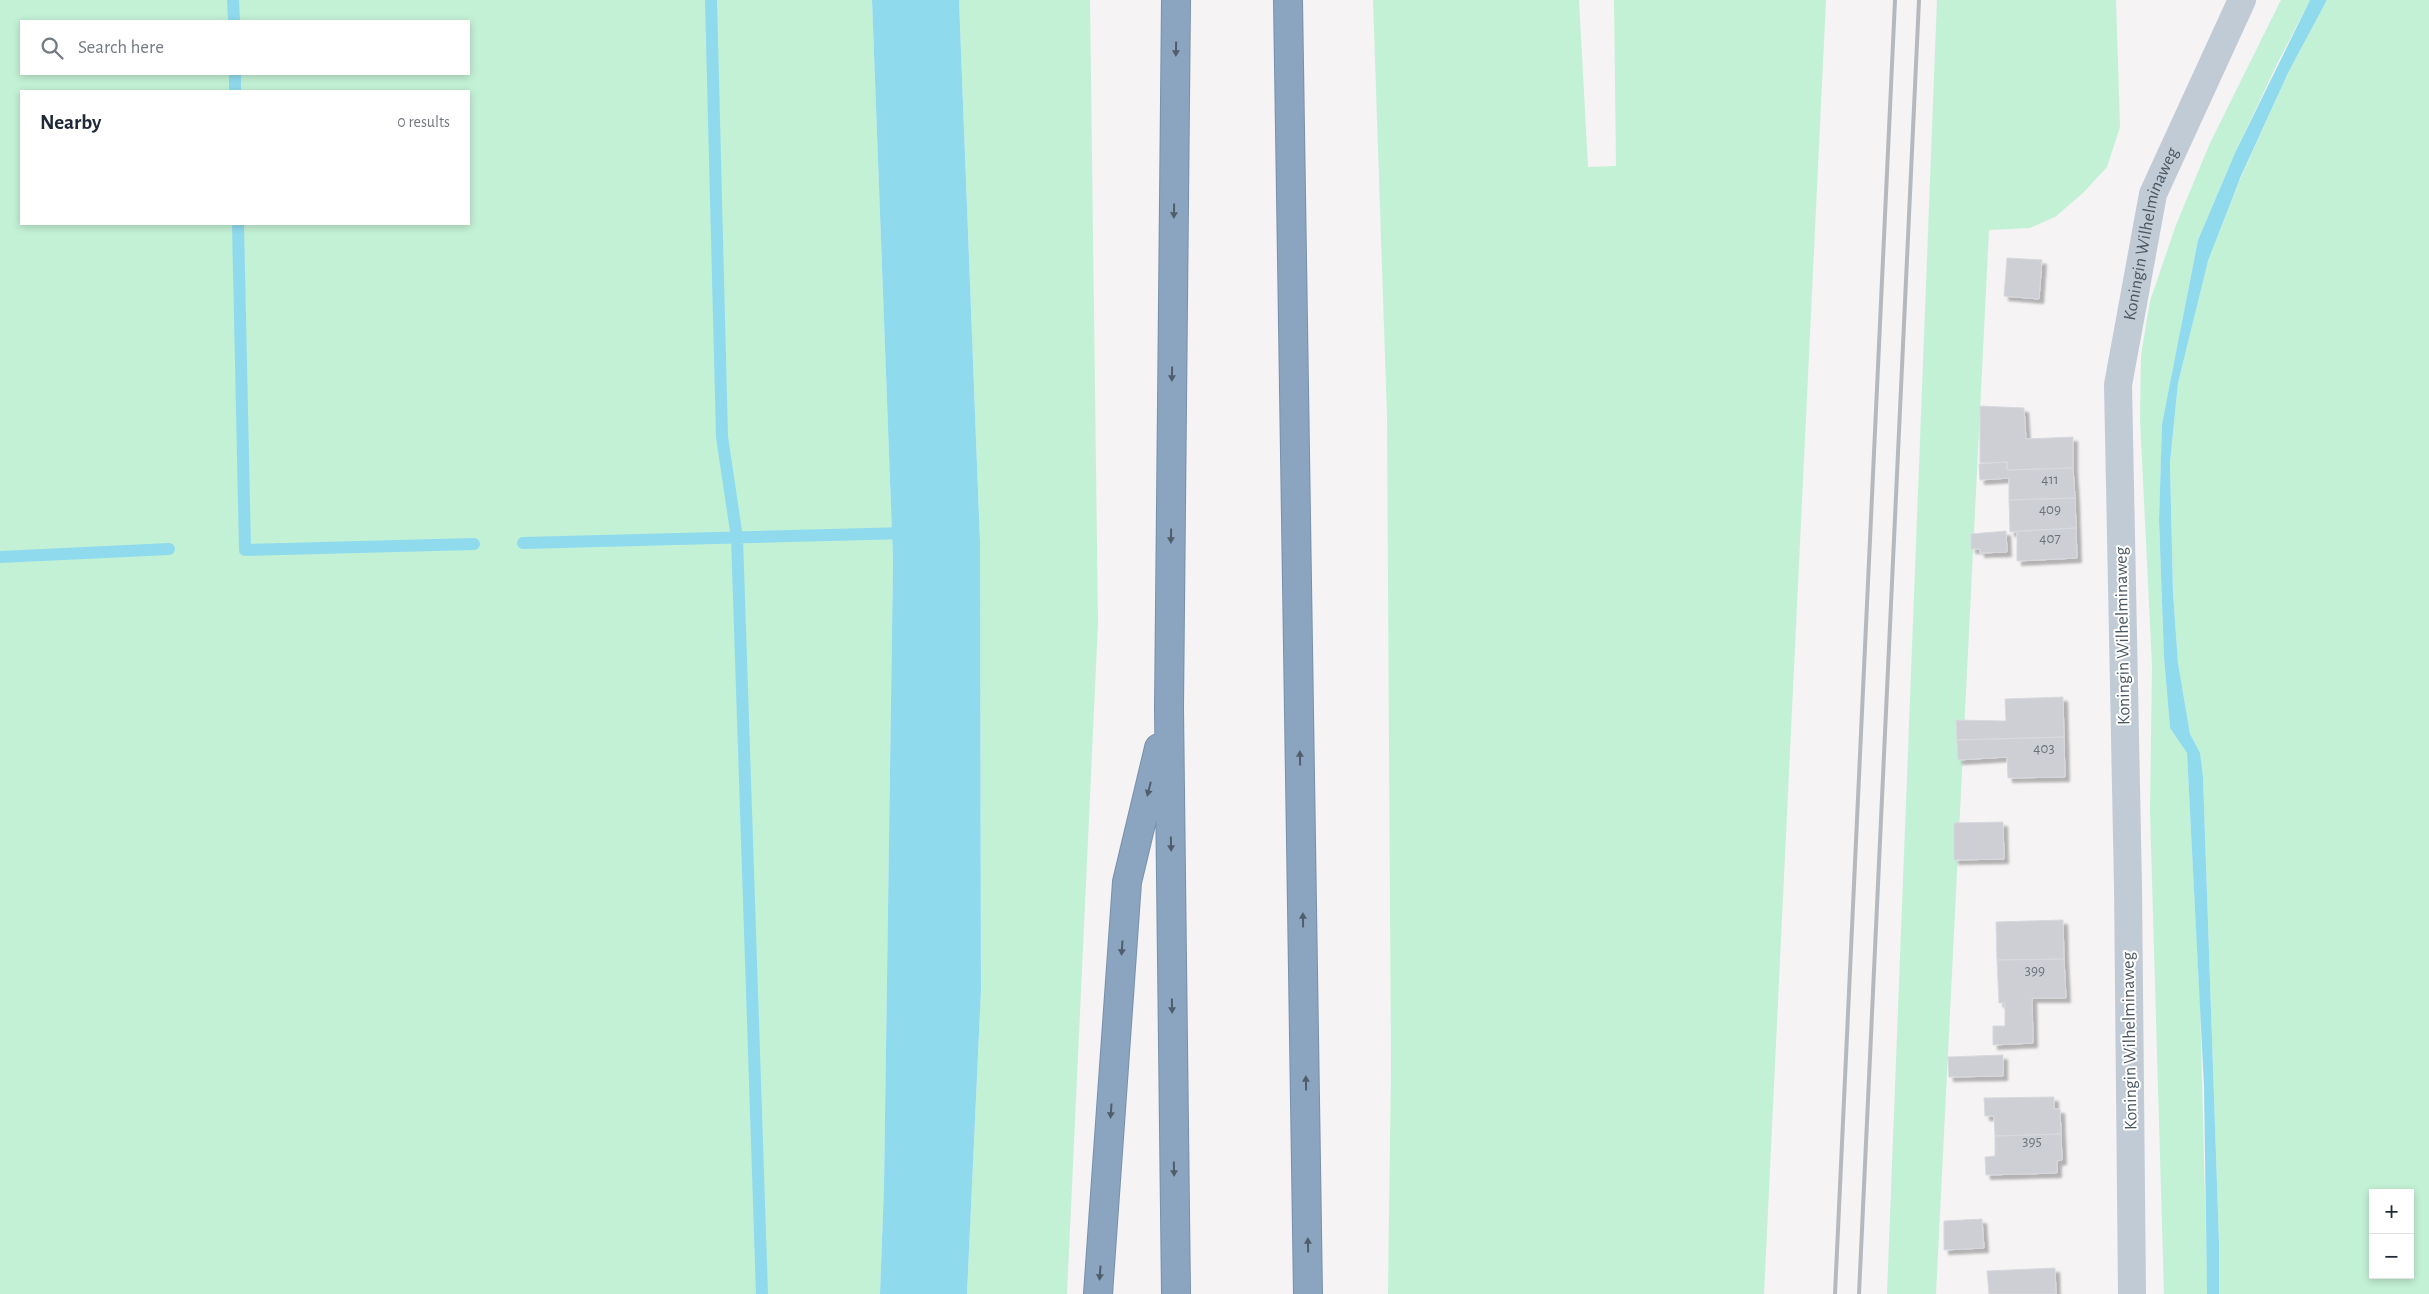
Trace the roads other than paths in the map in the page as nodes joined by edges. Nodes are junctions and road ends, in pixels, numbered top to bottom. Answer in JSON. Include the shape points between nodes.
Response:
{"nodes":[{"id":1,"x":1176,"y":0,"type":"edge"},
{"id":2,"x":1288,"y":0,"type":"edge"},
{"id":3,"x":2242,"y":0,"type":"edge"},
{"id":4,"x":1169,"y":708,"type":"junction"},
{"id":5,"x":1098,"y":1294,"type":"edge"},
{"id":6,"x":1176,"y":1294,"type":"edge"},
{"id":7,"x":1308,"y":1294,"type":"edge"},
{"id":8,"x":2132,"y":1294,"type":"edge"}],
"edges":[{"from":1,"to":4,"type":"highway","one_way":true},
{"from":7,"to":2,"type":"highway","one_way":true},
{"from":3,"to":8,"type":"main road","name":"Koningin Wilhelminaweg","via":[[2153,194],[2118,385]]},
{"from":4,"to":5,"type":"highway","one_way":true,"via":[[1126,882]]},
{"from":4,"to":6,"type":"highway","one_way":true}]}
